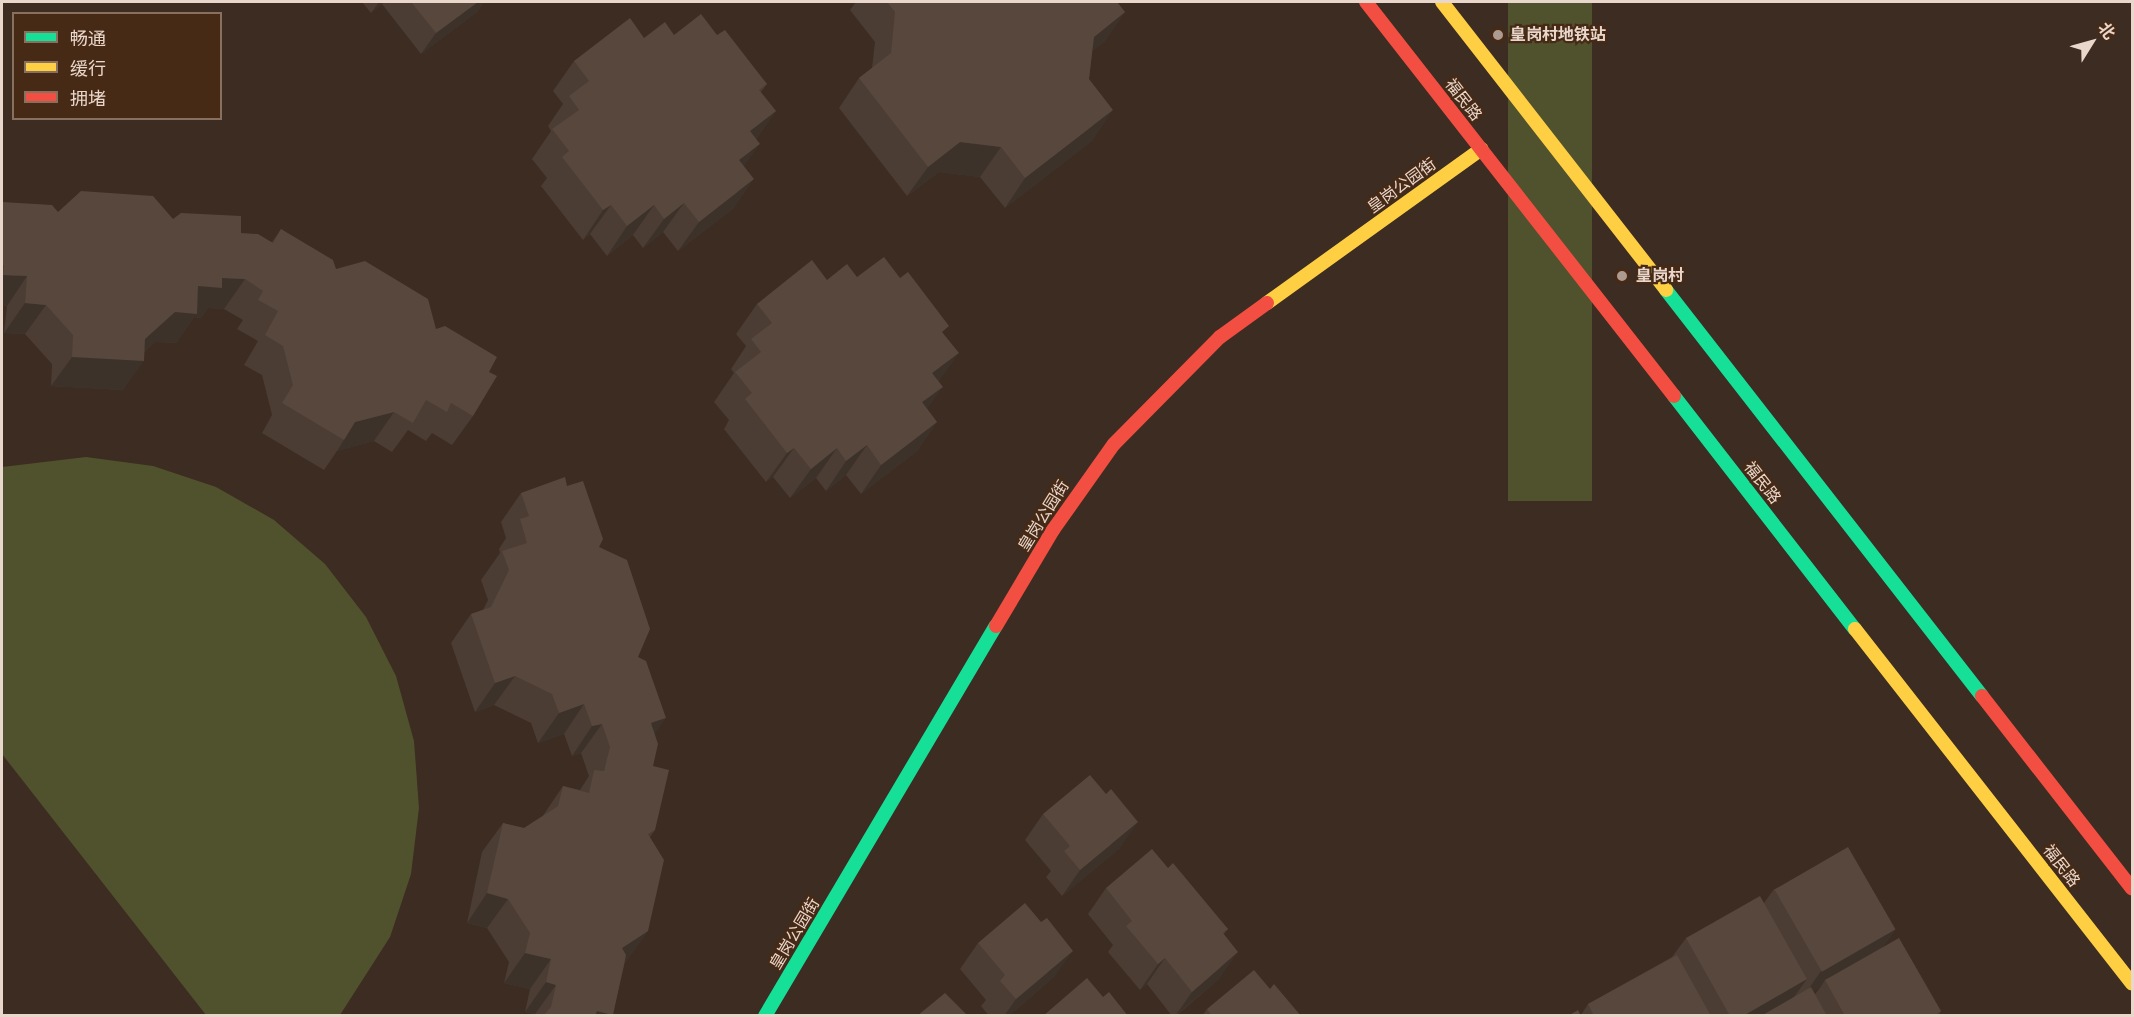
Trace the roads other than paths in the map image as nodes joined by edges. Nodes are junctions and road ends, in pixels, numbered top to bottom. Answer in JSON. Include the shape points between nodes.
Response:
{"nodes":[{"id":1,"x":1366,"y":2,"type":"edge"},
{"id":2,"x":1442,"y":2,"type":"edge"},
{"id":3,"x":1481,"y":149,"type":"junction"},
{"id":4,"x":2133,"y":889,"type":"edge"},
{"id":5,"x":2133,"y":984,"type":"edge"},
{"id":6,"x":765,"y":1016,"type":"edge"}],
"edges":[{"from":1,"to":3,"type":"main road","name":"福民路"},
{"from":2,"to":4,"type":"main road"},
{"from":3,"to":5,"type":"main road","name":"福民路"},
{"from":3,"to":6,"type":"main road","name":"皇岗公园街","via":[[1220,338],[1148,404],[1114,444],[1053,530]]}]}
